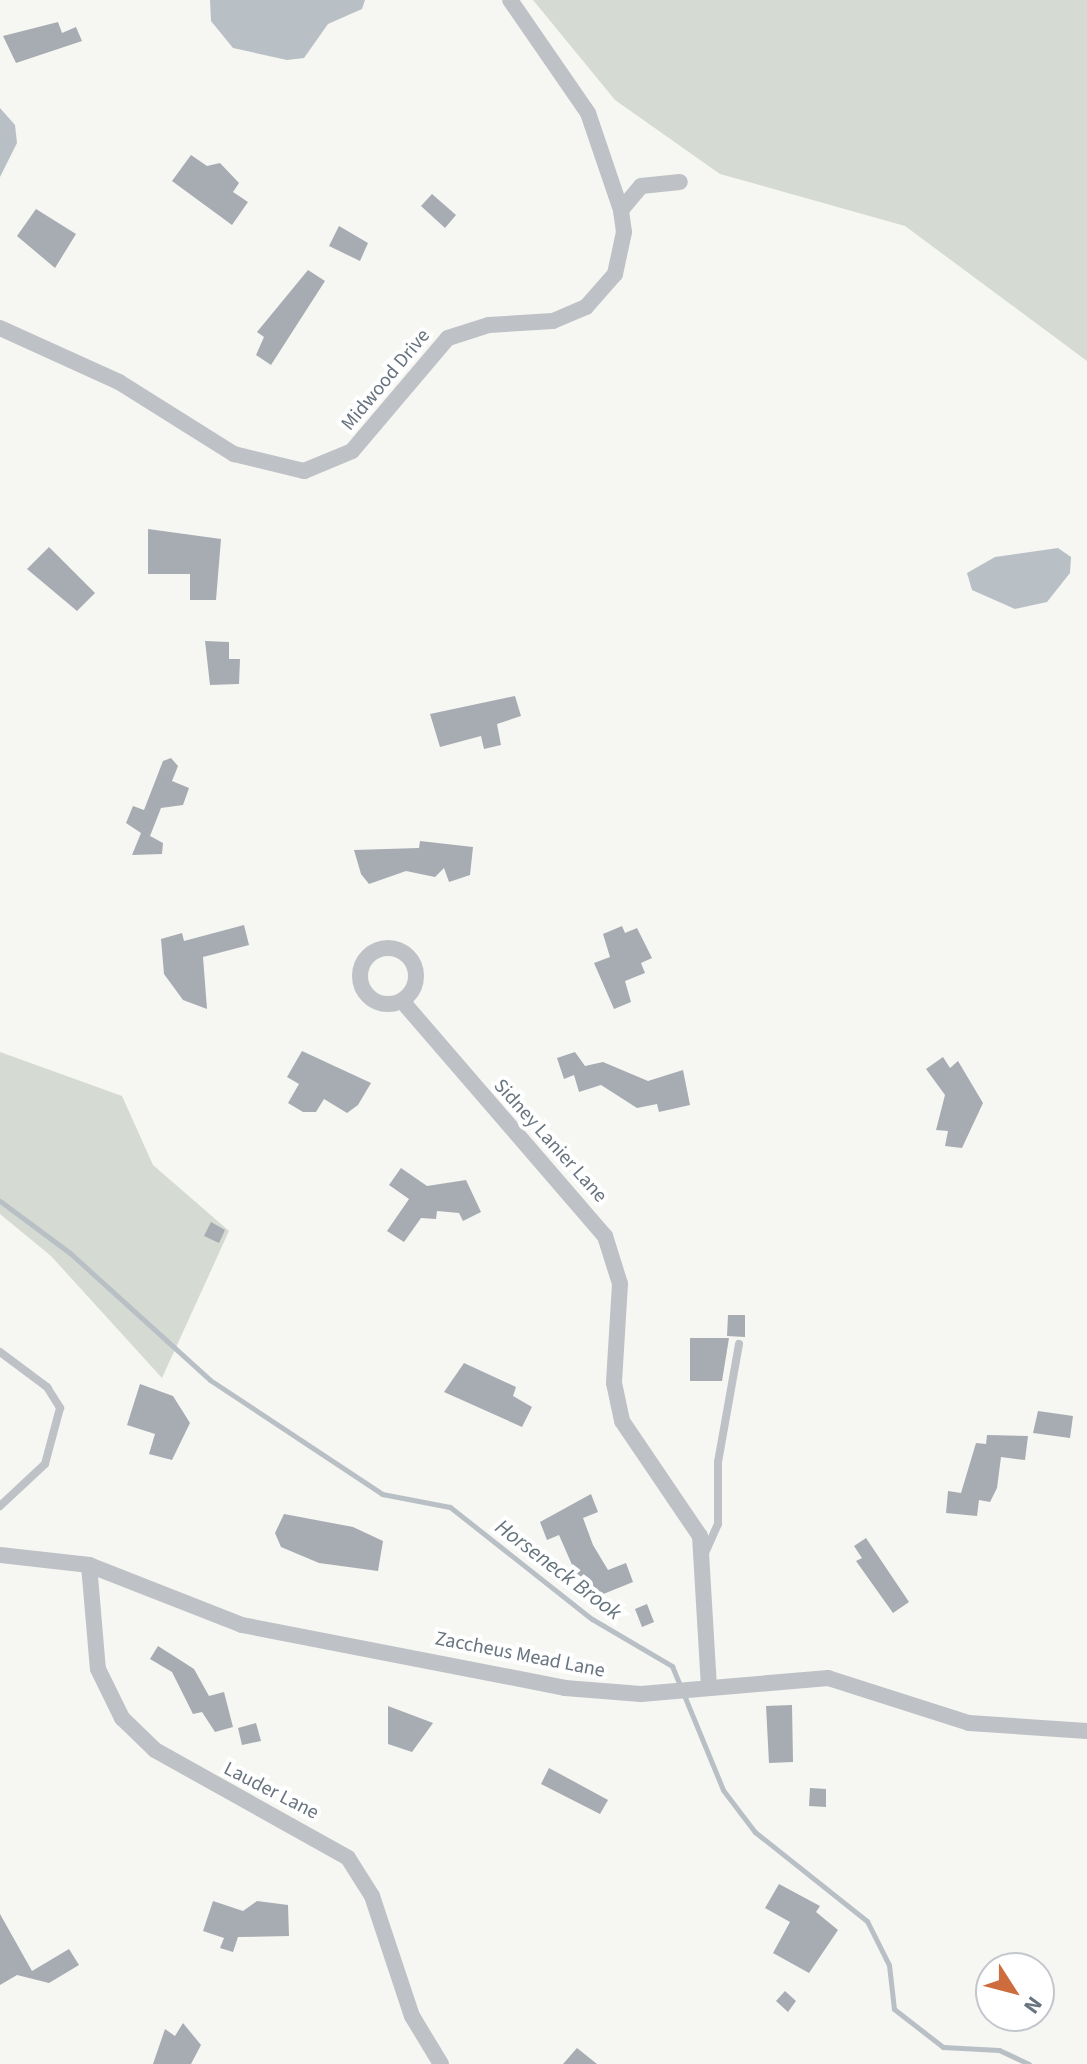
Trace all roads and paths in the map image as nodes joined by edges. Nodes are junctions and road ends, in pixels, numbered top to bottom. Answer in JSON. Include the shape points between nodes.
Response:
{"nodes":[{"id":1,"x":510,"y":0,"type":"edge"},
{"id":2,"x":680,"y":182,"type":"dead end"},
{"id":3,"x":621,"y":210,"type":"junction"},
{"id":4,"x":0,"y":328,"type":"edge"},
{"id":5,"x":402,"y":1001,"type":"dead end"},
{"id":6,"x":739,"y":1344,"type":"dead end"},
{"id":7,"x":0,"y":1352,"type":"edge"},
{"id":8,"x":0,"y":1506,"type":"edge"},
{"id":9,"x":704,"y":1554,"type":"junction"},
{"id":10,"x":0,"y":1555,"type":"edge"},
{"id":11,"x":89,"y":1565,"type":"junction"},
{"id":12,"x":703,"y":1688,"type":"junction"},
{"id":13,"x":1087,"y":1731,"type":"edge"},
{"id":14,"x":441,"y":2064,"type":"edge"}],
"edges":[{"from":1,"to":3,"type":"street","name":"Midwood Drive","via":[[588,113]]},
{"from":2,"to":3,"type":"street","via":[[641,186]]},
{"from":3,"to":4,"type":"street","name":"Midwood Drive","via":[[624,232],[615,274],[586,307],[553,321],[489,325],[448,338],[352,451],[304,471],[234,454],[119,382]]},
{"from":5,"to":9,"type":"street","name":"Sidney Lanier Lane","via":[[605,1236],[620,1284],[614,1383],[622,1421],[689,1510]]},
{"from":6,"to":9,"type":"lane","via":[[718,1462],[718,1524]]},
{"from":7,"to":8,"type":"lane","via":[[47,1387],[60,1408],[45,1464]]},
{"from":9,"to":12,"type":"street","name":"Sidney Lanier Lane"},
{"from":10,"to":11,"type":"street","name":"Zaccheus Mead Lane"},
{"from":11,"to":12,"type":"street","name":"Zaccheus Mead Lane","via":[[242,1625],[565,1688]]},
{"from":11,"to":14,"type":"street","name":"Lauder Lane","via":[[98,1669],[122,1718],[155,1750],[348,1858],[372,1896],[412,2016]]},
{"from":12,"to":13,"type":"street","name":"Zaccheus Mead Lane","via":[[828,1678],[969,1723]]}]}
